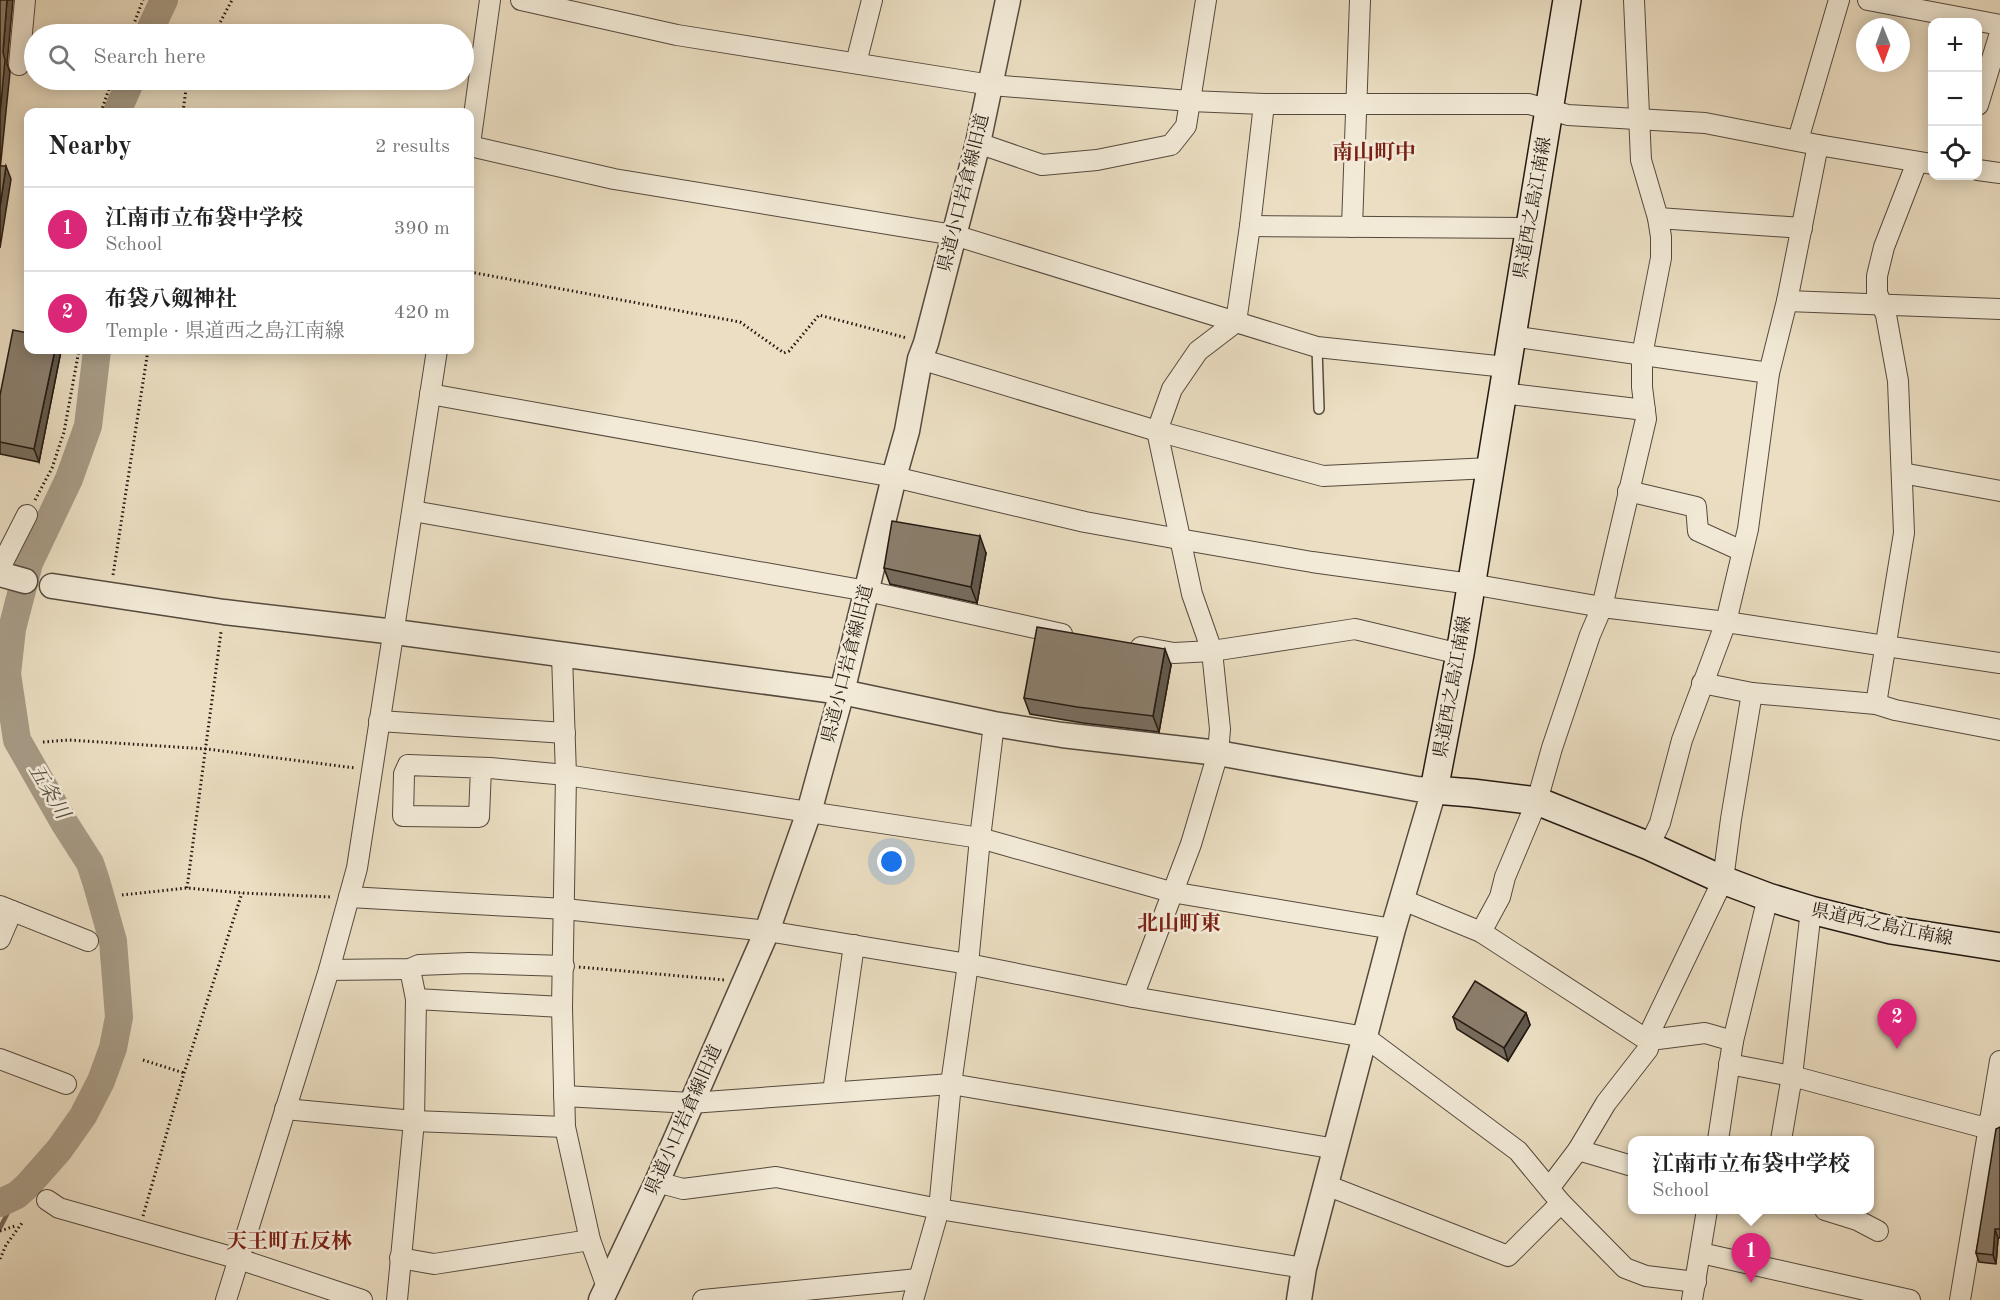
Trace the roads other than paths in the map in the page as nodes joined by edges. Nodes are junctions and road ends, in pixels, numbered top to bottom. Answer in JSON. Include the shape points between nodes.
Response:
{"nodes":[{"id":1,"x":25,"y":0,"type":"edge"},
{"id":2,"x":490,"y":0,"type":"edge"},
{"id":3,"x":521,"y":0,"type":"edge"},
{"id":4,"x":872,"y":0,"type":"edge"},
{"id":5,"x":1008,"y":0,"type":"edge"},
{"id":6,"x":1206,"y":0,"type":"edge"},
{"id":7,"x":1360,"y":0,"type":"edge"},
{"id":8,"x":1567,"y":0,"type":"edge"},
{"id":9,"x":1634,"y":0,"type":"edge"},
{"id":10,"x":1839,"y":0,"type":"edge"},
{"id":11,"x":1868,"y":0,"type":"edge"},
{"id":12,"x":2000,"y":26,"type":"edge"},
{"id":13,"x":2000,"y":33,"type":"edge"},
{"id":14,"x":856,"y":63,"type":"junction"},
{"id":15,"x":19,"y":65,"type":"dead end"},
{"id":16,"x":991,"y":85,"type":"junction"},
{"id":17,"x":1982,"y":89,"type":"edge"},
{"id":18,"x":1190,"y":101,"type":"junction"},
{"id":19,"x":1264,"y":104,"type":"junction"},
{"id":20,"x":1358,"y":104,"type":"junction"},
{"id":21,"x":1550,"y":110,"type":"junction"},
{"id":22,"x":474,"y":116,"type":"edge"},
{"id":23,"x":1640,"y":119,"type":"junction"},
{"id":24,"x":1798,"y":140,"type":"junction"},
{"id":25,"x":978,"y":143,"type":"junction"},
{"id":26,"x":1818,"y":145,"type":"junction"},
{"id":27,"x":474,"y":146,"type":"edge"},
{"id":28,"x":1925,"y":163,"type":"edge"},
{"id":29,"x":1982,"y":171,"type":"edge"},
{"id":30,"x":2000,"y":173,"type":"edge"},
{"id":31,"x":1658,"y":218,"type":"junction"},
{"id":32,"x":1250,"y":226,"type":"junction"},
{"id":33,"x":1352,"y":227,"type":"junction"},
{"id":34,"x":1529,"y":228,"type":"junction"},
{"id":35,"x":1802,"y":228,"type":"junction"},
{"id":36,"x":954,"y":235,"type":"junction"},
{"id":37,"x":1787,"y":301,"type":"junction"},
{"id":38,"x":1881,"y":303,"type":"junction"},
{"id":39,"x":2000,"y":309,"type":"edge"},
{"id":40,"x":1236,"y":322,"type":"junction"},
{"id":41,"x":1511,"y":336,"type":"junction"},
{"id":42,"x":1317,"y":347,"type":"junction"},
{"id":43,"x":923,"y":351,"type":"junction"},
{"id":44,"x":436,"y":354,"type":"edge"},
{"id":45,"x":1642,"y":355,"type":"junction"},
{"id":46,"x":1769,"y":373,"type":"junction"},
{"id":47,"x":1504,"y":380,"type":"junction"},
{"id":48,"x":430,"y":394,"type":"junction"},
{"id":49,"x":1319,"y":410,"type":"dead end"},
{"id":50,"x":1645,"y":410,"type":"junction"},
{"id":51,"x":1157,"y":431,"type":"junction"},
{"id":52,"x":1490,"y":468,"type":"junction"},
{"id":53,"x":1902,"y":473,"type":"junction"},
{"id":54,"x":894,"y":477,"type":"junction"},
{"id":55,"x":1629,"y":491,"type":"junction"},
{"id":56,"x":2000,"y":491,"type":"edge"},
{"id":57,"x":413,"y":511,"type":"junction"},
{"id":58,"x":27,"y":515,"type":"road end"},
{"id":59,"x":1179,"y":539,"type":"junction"},
{"id":60,"x":1742,"y":551,"type":"junction"},
{"id":61,"x":7,"y":574,"type":"edge"},
{"id":62,"x":1471,"y":584,"type":"junction"},
{"id":63,"x":52,"y":586,"type":"joint"},
{"id":64,"x":867,"y":591,"type":"junction"},
{"id":65,"x":1602,"y":607,"type":"junction"},
{"id":66,"x":1726,"y":622,"type":"junction"},
{"id":67,"x":395,"y":632,"type":"junction"},
{"id":68,"x":1080,"y":637,"type":"edge"},
{"id":69,"x":1127,"y":645,"type":"edge"},
{"id":70,"x":1886,"y":645,"type":"junction"},
{"id":71,"x":1212,"y":651,"type":"junction"},
{"id":72,"x":1460,"y":654,"type":"junction"},
{"id":73,"x":562,"y":655,"type":"junction"},
{"id":74,"x":2000,"y":663,"type":"edge"},
{"id":75,"x":1702,"y":683,"type":"junction"},
{"id":76,"x":842,"y":692,"type":"junction"},
{"id":77,"x":1752,"y":693,"type":"junction"},
{"id":78,"x":1876,"y":704,"type":"junction"},
{"id":79,"x":379,"y":721,"type":"junction"},
{"id":80,"x":994,"y":724,"type":"junction"},
{"id":81,"x":2000,"y":730,"type":"edge"},
{"id":82,"x":565,"y":733,"type":"junction"},
{"id":83,"x":1218,"y":753,"type":"junction"},
{"id":84,"x":481,"y":768,"type":"junction"},
{"id":85,"x":566,"y":775,"type":"junction"},
{"id":86,"x":1434,"y":790,"type":"junction"},
{"id":87,"x":1537,"y":801,"type":"junction"},
{"id":88,"x":809,"y":812,"type":"junction"},
{"id":89,"x":980,"y":838,"type":"junction"},
{"id":90,"x":1649,"y":846,"type":"junction"},
{"id":91,"x":1723,"y":880,"type":"junction"},
{"id":92,"x":1171,"y":892,"type":"junction"},
{"id":93,"x":349,"y":897,"type":"junction"},
{"id":94,"x":1768,"y":897,"type":"junction"},
{"id":95,"x":1402,"y":900,"type":"junction"},
{"id":96,"x":6,"y":908,"type":"edge"},
{"id":97,"x":565,"y":909,"type":"junction"},
{"id":98,"x":1811,"y":910,"type":"junction"},
{"id":99,"x":1393,"y":929,"type":"junction"},
{"id":100,"x":767,"y":932,"type":"junction"},
{"id":101,"x":1481,"y":932,"type":"junction"},
{"id":102,"x":0,"y":939,"type":"edge"},
{"id":103,"x":88,"y":941,"type":"dead end"},
{"id":104,"x":854,"y":945,"type":"junction"},
{"id":105,"x":2000,"y":947,"type":"edge"},
{"id":106,"x":968,"y":964,"type":"junction"},
{"id":107,"x":564,"y":966,"type":"junction"},
{"id":108,"x":410,"y":969,"type":"junction"},
{"id":109,"x":329,"y":970,"type":"junction"},
{"id":110,"x":1133,"y":997,"type":"junction"},
{"id":111,"x":416,"y":999,"type":"junction"},
{"id":112,"x":562,"y":1007,"type":"junction"},
{"id":113,"x":1365,"y":1037,"type":"junction"},
{"id":114,"x":1650,"y":1040,"type":"junction"},
{"id":115,"x":1733,"y":1041,"type":"junction"},
{"id":116,"x":0,"y":1059,"type":"edge"},
{"id":117,"x":2000,"y":1061,"type":"edge"},
{"id":118,"x":1730,"y":1064,"type":"junction"},
{"id":119,"x":1792,"y":1076,"type":"junction"},
{"id":120,"x":66,"y":1084,"type":"dead end"},
{"id":121,"x":951,"y":1084,"type":"junction"},
{"id":122,"x":833,"y":1092,"type":"junction"},
{"id":123,"x":564,"y":1096,"type":"junction"},
{"id":124,"x":691,"y":1103,"type":"junction"},
{"id":125,"x":285,"y":1109,"type":"junction"},
{"id":126,"x":414,"y":1121,"type":"junction"},
{"id":127,"x":1995,"y":1125,"type":"edge"},
{"id":128,"x":565,"y":1127,"type":"junction"},
{"id":129,"x":1719,"y":1136,"type":"edge"},
{"id":130,"x":1782,"y":1136,"type":"edge"},
{"id":131,"x":1336,"y":1149,"type":"junction"},
{"id":132,"x":1578,"y":1150,"type":"junction"},
{"id":133,"x":1628,"y":1165,"type":"edge"},
{"id":134,"x":657,"y":1182,"type":"junction"},
{"id":135,"x":1326,"y":1185,"type":"junction"},
{"id":136,"x":1550,"y":1187,"type":"junction"},
{"id":137,"x":47,"y":1200,"type":"dead end"},
{"id":138,"x":1561,"y":1203,"type":"junction"},
{"id":139,"x":939,"y":1209,"type":"junction"},
{"id":140,"x":1706,"y":1214,"type":"edge"},
{"id":141,"x":1840,"y":1214,"type":"edge"},
{"id":142,"x":1878,"y":1231,"type":"dead end"},
{"id":143,"x":590,"y":1239,"type":"junction"},
{"id":144,"x":1701,"y":1253,"type":"junction"},
{"id":145,"x":400,"y":1258,"type":"junction"},
{"id":146,"x":239,"y":1259,"type":"junction"},
{"id":147,"x":1304,"y":1268,"type":"junction"},
{"id":148,"x":918,"y":1279,"type":"junction"},
{"id":149,"x":1694,"y":1291,"type":"edge"},
{"id":150,"x":604,"y":1294,"type":"edge"},
{"id":151,"x":226,"y":1300,"type":"edge"},
{"id":152,"x":362,"y":1300,"type":"edge"},
{"id":153,"x":397,"y":1300,"type":"edge"},
{"id":154,"x":704,"y":1300,"type":"edge"},
{"id":155,"x":913,"y":1300,"type":"edge"},
{"id":156,"x":1299,"y":1300,"type":"edge"},
{"id":157,"x":1910,"y":1300,"type":"edge"},
{"id":158,"x":1960,"y":1300,"type":"edge"}],
"edges":[{"from":1,"to":15,"type":"street"},
{"from":2,"to":22,"type":"street"},
{"from":3,"to":14,"type":"street","via":[[677,35]]},
{"from":4,"to":14,"type":"street"},
{"from":5,"to":16,"type":"street","name":"県道小口岩倉線旧道"},
{"from":6,"to":18,"type":"street"},
{"from":7,"to":20,"type":"street"},
{"from":8,"to":21,"type":"main road","name":"県道西之島江南線"},
{"from":9,"to":23,"type":"street"},
{"from":10,"to":24,"type":"street"},
{"from":11,"to":12,"type":"street"},
{"from":13,"to":17,"type":"street"},
{"from":14,"to":16,"type":"street"},
{"from":16,"to":18,"type":"street"},
{"from":16,"to":25,"type":"street","name":"県道小口岩倉線旧道"},
{"from":18,"to":19,"type":"street"},
{"from":18,"to":25,"type":"street","via":[[1186,126],[1171,145],[1096,160],[1042,165]]},
{"from":19,"to":20,"type":"street"},
{"from":19,"to":32,"type":"street"},
{"from":20,"to":21,"type":"street","via":[[1529,104]]},
{"from":20,"to":33,"type":"street"},
{"from":21,"to":23,"type":"street","via":[[1568,115]]},
{"from":21,"to":34,"type":"main road","name":"県道西之島江南線"},
{"from":23,"to":24,"type":"street","via":[[1705,123]]},
{"from":23,"to":31,"type":"street","via":[[1641,160]]},
{"from":24,"to":26,"type":"street"},
{"from":25,"to":36,"type":"street","name":"県道小口岩倉線旧道"},
{"from":26,"to":28,"type":"street"},
{"from":26,"to":35,"type":"street"},
{"from":27,"to":36,"type":"street","via":[[614,179]]},
{"from":28,"to":38,"type":"street","via":[[1884,247],[1877,276]]},
{"from":29,"to":30,"type":"street"},
{"from":31,"to":35,"type":"street"},
{"from":31,"to":45,"type":"street","via":[[1661,258]]},
{"from":32,"to":33,"type":"street"},
{"from":32,"to":40,"type":"street"},
{"from":33,"to":34,"type":"street"},
{"from":34,"to":41,"type":"main road","name":"県道西之島江南線"},
{"from":35,"to":37,"type":"street"},
{"from":36,"to":40,"type":"street"},
{"from":36,"to":43,"type":"street","name":"県道小口岩倉線旧道"},
{"from":37,"to":38,"type":"street"},
{"from":37,"to":46,"type":"street"},
{"from":38,"to":39,"type":"street"},
{"from":38,"to":53,"type":"street","via":[[1898,381]]},
{"from":40,"to":42,"type":"street"},
{"from":40,"to":51,"type":"street","via":[[1198,351],[1172,389]]},
{"from":41,"to":45,"type":"street"},
{"from":41,"to":47,"type":"main road","name":"県道西之島江南線"},
{"from":42,"to":47,"type":"street"},
{"from":42,"to":49,"type":"lane"},
{"from":43,"to":51,"type":"street"},
{"from":43,"to":54,"type":"street","name":"県道小口岩倉線旧道"},
{"from":44,"to":48,"type":"street"},
{"from":45,"to":46,"type":"street"},
{"from":45,"to":50,"type":"street"},
{"from":46,"to":60,"type":"street"},
{"from":47,"to":50,"type":"street"},
{"from":47,"to":52,"type":"main road","name":"県道西之島江南線"},
{"from":48,"to":54,"type":"street"},
{"from":48,"to":57,"type":"street"},
{"from":50,"to":55,"type":"street"},
{"from":51,"to":52,"type":"street","via":[[1323,476]]},
{"from":51,"to":59,"type":"street"},
{"from":52,"to":62,"type":"main road","name":"県道西之島江南線"},
{"from":53,"to":56,"type":"street"},
{"from":53,"to":70,"type":"street","via":[[1904,533]]},
{"from":54,"to":59,"type":"street","via":[[1085,522]]},
{"from":54,"to":64,"type":"street","name":"県道小口岩倉線旧道"},
{"from":55,"to":60,"type":"street","via":[[1696,507],[1698,531]]},
{"from":55,"to":65,"type":"street"},
{"from":57,"to":64,"type":"street"},
{"from":57,"to":67,"type":"street"},
{"from":58,"to":61,"type":"street"},
{"from":59,"to":62,"type":"street"},
{"from":59,"to":71,"type":"street","via":[[1192,594]]},
{"from":60,"to":66,"type":"street"},
{"from":61,"to":63,"type":"street"},
{"from":62,"to":65,"type":"street"},
{"from":62,"to":72,"type":"main road","name":"県道西之島江南線"},
{"from":63,"to":67,"type":"street"},
{"from":64,"to":68,"type":"street"},
{"from":64,"to":76,"type":"street","name":"県道小口岩倉線旧道"},
{"from":65,"to":66,"type":"street"},
{"from":65,"to":87,"type":"street","via":[[1582,657]]},
{"from":66,"to":70,"type":"street"},
{"from":66,"to":75,"type":"street"},
{"from":67,"to":73,"type":"street"},
{"from":67,"to":79,"type":"street"},
{"from":69,"to":71,"type":"street","via":[[1173,653]]},
{"from":70,"to":74,"type":"street"},
{"from":70,"to":78,"type":"street"},
{"from":71,"to":72,"type":"street","via":[[1355,629]]},
{"from":71,"to":83,"type":"street","via":[[1220,729]]},
{"from":72,"to":86,"type":"main road","name":"県道西之島江南線"},
{"from":73,"to":76,"type":"street"},
{"from":73,"to":82,"type":"street"},
{"from":75,"to":77,"type":"street"},
{"from":75,"to":90,"type":"street","via":[[1660,823]]},
{"from":76,"to":80,"type":"street"},
{"from":76,"to":88,"type":"street","name":"県道小口岩倉線旧道"},
{"from":77,"to":78,"type":"street"},
{"from":77,"to":91,"type":"street"},
{"from":78,"to":81,"type":"street"},
{"from":79,"to":82,"type":"street"},
{"from":79,"to":93,"type":"street","via":[[357,868]]},
{"from":80,"to":83,"type":"street"},
{"from":80,"to":89,"type":"street"},
{"from":82,"to":85,"type":"street"},
{"from":83,"to":86,"type":"street"},
{"from":83,"to":92,"type":"street","via":[[1191,844]]},
{"from":84,"to":84,"type":"street","via":[[408,765],[404,774],[403,816],[479,817]]},
{"from":84,"to":85,"type":"street"},
{"from":85,"to":88,"type":"street"},
{"from":85,"to":97,"type":"street"},
{"from":86,"to":87,"type":"main road","name":"県道西之島江南線"},
{"from":86,"to":95,"type":"street"},
{"from":87,"to":90,"type":"main road","name":"県道西之島江南線"},
{"from":87,"to":101,"type":"street","via":[[1500,897]]},
{"from":88,"to":89,"type":"street"},
{"from":88,"to":100,"type":"street","name":"県道小口岩倉線旧道"},
{"from":89,"to":92,"type":"street"},
{"from":89,"to":106,"type":"street"},
{"from":90,"to":91,"type":"main road","name":"県道西之島江南線"},
{"from":91,"to":94,"type":"main road","name":"県道西之島江南線"},
{"from":91,"to":114,"type":"street","via":[[1652,1028]]},
{"from":92,"to":99,"type":"street"},
{"from":92,"to":110,"type":"street"},
{"from":93,"to":97,"type":"street"},
{"from":93,"to":109,"type":"street"},
{"from":94,"to":98,"type":"main road","name":"県道西之島江南線"},
{"from":94,"to":115,"type":"street"},
{"from":95,"to":99,"type":"street"},
{"from":95,"to":101,"type":"street"},
{"from":96,"to":102,"type":"street"},
{"from":96,"to":103,"type":"street"},
{"from":97,"to":100,"type":"street"},
{"from":97,"to":107,"type":"street"},
{"from":98,"to":105,"type":"main road","name":"県道西之島江南線","via":[[1891,930]]},
{"from":98,"to":119,"type":"street"},
{"from":99,"to":113,"type":"street"},
{"from":100,"to":104,"type":"street"},
{"from":100,"to":124,"type":"street","name":"県道小口岩倉線旧道"},
{"from":101,"to":114,"type":"street"},
{"from":104,"to":106,"type":"street"},
{"from":104,"to":122,"type":"street"},
{"from":106,"to":110,"type":"street"},
{"from":106,"to":121,"type":"street"},
{"from":107,"to":108,"type":"street","via":[[469,963],[419,965]]},
{"from":107,"to":112,"type":"street"},
{"from":108,"to":109,"type":"street"},
{"from":108,"to":111,"type":"street"},
{"from":109,"to":125,"type":"street"},
{"from":110,"to":113,"type":"street"},
{"from":111,"to":112,"type":"street"},
{"from":111,"to":126,"type":"street"},
{"from":112,"to":123,"type":"street"},
{"from":113,"to":131,"type":"street"},
{"from":113,"to":136,"type":"street","via":[[1518,1151]]},
{"from":114,"to":115,"type":"street","via":[[1705,1033]]},
{"from":114,"to":132,"type":"street","via":[[1648,1049],[1606,1104]]},
{"from":115,"to":118,"type":"street"},
{"from":116,"to":120,"type":"street"},
{"from":117,"to":127,"type":"street"},
{"from":118,"to":119,"type":"street"},
{"from":118,"to":129,"type":"street"},
{"from":119,"to":127,"type":"street","via":[[1978,1126]]},
{"from":119,"to":130,"type":"street"},
{"from":121,"to":122,"type":"street"},
{"from":121,"to":131,"type":"street"},
{"from":121,"to":139,"type":"street"},
{"from":122,"to":124,"type":"street"},
{"from":123,"to":124,"type":"street"},
{"from":123,"to":128,"type":"street"},
{"from":124,"to":134,"type":"street","name":"県道小口岩倉線旧道"},
{"from":125,"to":126,"type":"street"},
{"from":125,"to":146,"type":"street"},
{"from":126,"to":128,"type":"street"},
{"from":126,"to":145,"type":"street"},
{"from":127,"to":158,"type":"street"},
{"from":128,"to":143,"type":"street"},
{"from":131,"to":135,"type":"street"},
{"from":132,"to":133,"type":"street"},
{"from":132,"to":136,"type":"street"},
{"from":134,"to":139,"type":"street","via":[[683,1189],[776,1177]]},
{"from":134,"to":150,"type":"street","name":"県道小口岩倉線旧道"},
{"from":135,"to":138,"type":"street","via":[[1508,1256]]},
{"from":135,"to":147,"type":"street"},
{"from":136,"to":138,"type":"street"},
{"from":137,"to":146,"type":"street","via":[[59,1208]]},
{"from":138,"to":149,"type":"street","via":[[1625,1268]]},
{"from":139,"to":147,"type":"street"},
{"from":139,"to":148,"type":"street"},
{"from":140,"to":144,"type":"street"},
{"from":141,"to":142,"type":"street"},
{"from":143,"to":145,"type":"street","via":[[434,1264]]},
{"from":143,"to":150,"type":"street"},
{"from":144,"to":149,"type":"street"},
{"from":144,"to":157,"type":"street"},
{"from":145,"to":153,"type":"street"},
{"from":146,"to":151,"type":"street"},
{"from":146,"to":152,"type":"street"},
{"from":147,"to":156,"type":"street"},
{"from":148,"to":154,"type":"street"},
{"from":148,"to":155,"type":"street"}]}
